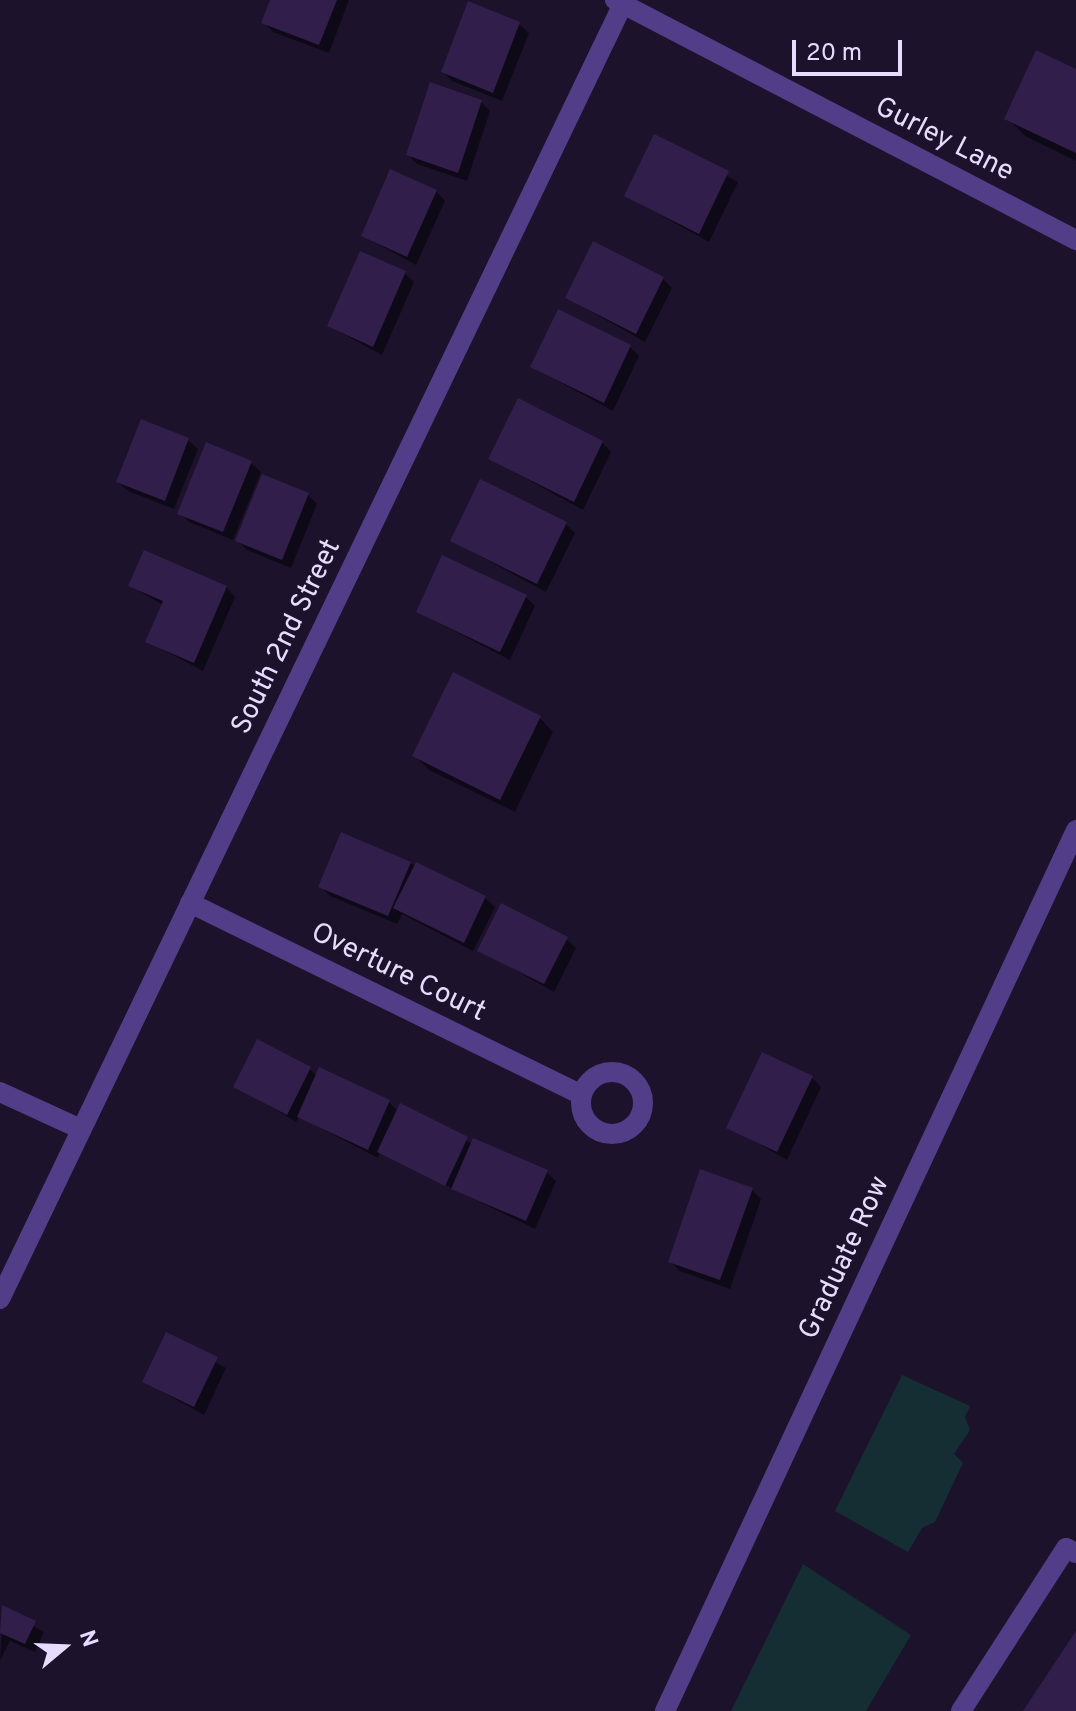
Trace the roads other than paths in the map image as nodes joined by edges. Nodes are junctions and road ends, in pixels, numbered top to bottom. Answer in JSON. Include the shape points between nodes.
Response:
{"nodes":[{"id":1,"x":621,"y":1,"type":"edge"},
{"id":2,"x":1076,"y":240,"type":"edge"},
{"id":3,"x":1076,"y":830,"type":"edge"},
{"id":4,"x":190,"y":903,"type":"junction"},
{"id":5,"x":0,"y":1092,"type":"edge"},
{"id":6,"x":580,"y":1094,"type":"dead end"},
{"id":7,"x":81,"y":1129,"type":"junction"},
{"id":8,"x":0,"y":1299,"type":"edge"},
{"id":9,"x":1076,"y":1553,"type":"edge"},
{"id":10,"x":665,"y":1711,"type":"edge"},
{"id":11,"x":961,"y":1711,"type":"edge"}],
"edges":[{"from":1,"to":2,"type":"street","name":"Gurley Lane"},
{"from":1,"to":4,"type":"street","name":"South 2nd Street"},
{"from":3,"to":10,"type":"street","name":"Graduate Row"},
{"from":4,"to":6,"type":"street","name":"Overture Court"},
{"from":4,"to":7,"type":"street","name":"South 2nd Street"},
{"from":5,"to":7,"type":"street"},
{"from":7,"to":8,"type":"street","name":"South 2nd Street"},
{"from":9,"to":11,"type":"street","via":[[1066,1548]]}]}
